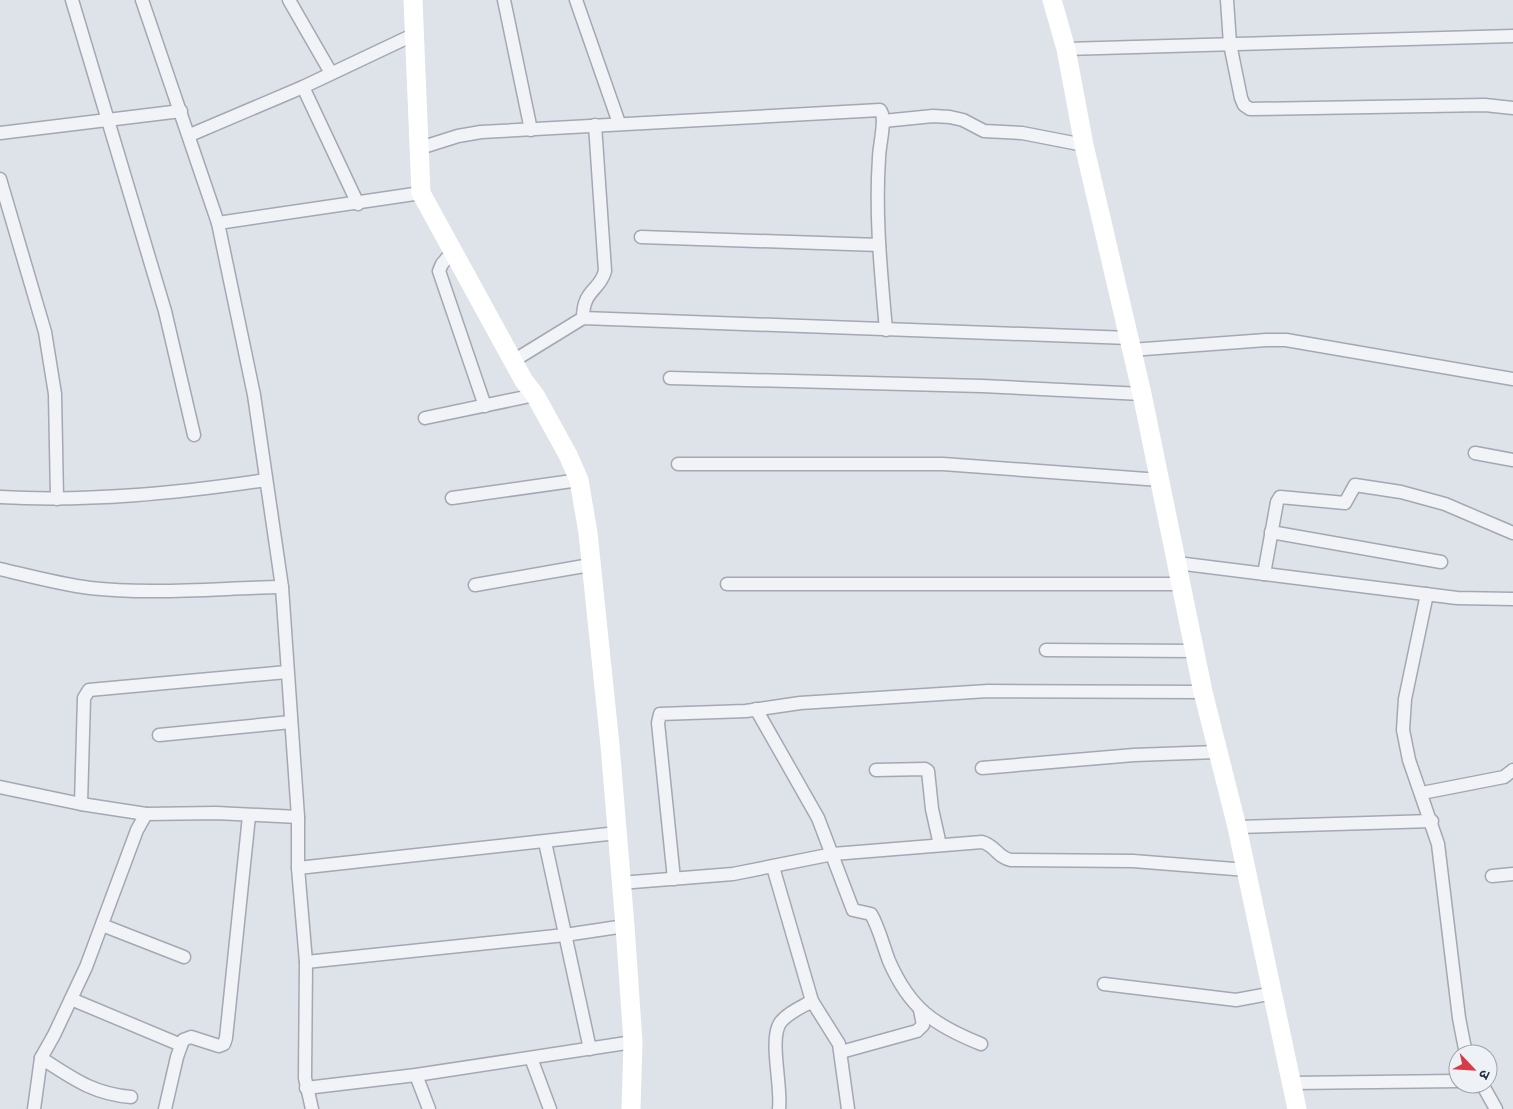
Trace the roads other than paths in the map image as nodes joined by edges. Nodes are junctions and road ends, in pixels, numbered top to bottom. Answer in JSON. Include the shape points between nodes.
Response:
{"nodes":[{"id":1,"x":72,"y":0,"type":"edge"},
{"id":2,"x":142,"y":0,"type":"edge"},
{"id":3,"x":289,"y":0,"type":"edge"},
{"id":4,"x":403,"y":0,"type":"edge"},
{"id":5,"x":504,"y":0,"type":"edge"},
{"id":6,"x":576,"y":0,"type":"edge"},
{"id":7,"x":1052,"y":0,"type":"edge"},
{"id":8,"x":1227,"y":0,"type":"edge"},
{"id":9,"x":414,"y":17,"type":"edge"},
{"id":10,"x":1513,"y":36,"type":"edge"},
{"id":11,"x":1230,"y":44,"type":"junction"},
{"id":12,"x":1066,"y":49,"type":"junction"},
{"id":13,"x":331,"y":73,"type":"junction"},
{"id":14,"x":303,"y":87,"type":"junction"},
{"id":15,"x":1513,"y":108,"type":"edge"},
{"id":16,"x":181,"y":111,"type":"junction"},
{"id":17,"x":109,"y":120,"type":"junction"},
{"id":18,"x":884,"y":121,"type":"junction"},
{"id":19,"x":619,"y":123,"type":"junction"},
{"id":20,"x":595,"y":125,"type":"junction"},
{"id":21,"x":531,"y":130,"type":"junction"},
{"id":22,"x":0,"y":133,"type":"edge"},
{"id":23,"x":190,"y":135,"type":"junction"},
{"id":24,"x":1084,"y":145,"type":"junction"},
{"id":25,"x":420,"y":148,"type":"junction"},
{"id":26,"x":0,"y":179,"type":"edge"},
{"id":27,"x":421,"y":193,"type":"junction"},
{"id":28,"x":358,"y":204,"type":"junction"},
{"id":29,"x":218,"y":223,"type":"junction"},
{"id":30,"x":641,"y":237,"type":"dead end"},
{"id":31,"x":879,"y":245,"type":"junction"},
{"id":32,"x":453,"y":251,"type":"junction"},
{"id":33,"x":576,"y":322,"type":"junction"},
{"id":34,"x":886,"y":330,"type":"junction"},
{"id":35,"x":1130,"y":344,"type":"junction"},
{"id":36,"x":513,"y":360,"type":"junction"},
{"id":37,"x":670,"y":378,"type":"dead end"},
{"id":38,"x":1513,"y":379,"type":"edge"},
{"id":39,"x":1142,"y":394,"type":"junction"},
{"id":40,"x":535,"y":395,"type":"junction"},
{"id":41,"x":485,"y":406,"type":"junction"},
{"id":42,"x":425,"y":418,"type":"dead end"},
{"id":43,"x":194,"y":436,"type":"dead end"},
{"id":44,"x":1475,"y":453,"type":"dead end"},
{"id":45,"x":1513,"y":460,"type":"edge"},
{"id":46,"x":678,"y":464,"type":"dead end"},
{"id":47,"x":266,"y":480,"type":"junction"},
{"id":48,"x":579,"y":480,"type":"junction"},
{"id":49,"x":1160,"y":480,"type":"junction"},
{"id":50,"x":0,"y":497,"type":"edge"},
{"id":51,"x":452,"y":498,"type":"dead end"},
{"id":52,"x":57,"y":499,"type":"junction"},
{"id":53,"x":1272,"y":532,"type":"junction"},
{"id":54,"x":1513,"y":533,"type":"edge"},
{"id":55,"x":1441,"y":562,"type":"dead end"},
{"id":56,"x":1177,"y":564,"type":"junction"},
{"id":57,"x":590,"y":565,"type":"junction"},
{"id":58,"x":0,"y":569,"type":"edge"},
{"id":59,"x":1264,"y":574,"type":"junction"},
{"id":60,"x":726,"y":584,"type":"dead end"},
{"id":61,"x":1181,"y":584,"type":"junction"},
{"id":62,"x":475,"y":585,"type":"dead end"},
{"id":63,"x":282,"y":587,"type":"junction"},
{"id":64,"x":1427,"y":594,"type":"junction"},
{"id":65,"x":1513,"y":599,"type":"edge"},
{"id":66,"x":1046,"y":650,"type":"dead end"},
{"id":67,"x":1195,"y":651,"type":"junction"},
{"id":68,"x":287,"y":672,"type":"junction"},
{"id":69,"x":1202,"y":692,"type":"junction"},
{"id":70,"x":756,"y":709,"type":"junction"},
{"id":71,"x":291,"y":722,"type":"junction"},
{"id":72,"x":159,"y":735,"type":"dead end"},
{"id":73,"x":1217,"y":752,"type":"junction"},
{"id":74,"x":982,"y":768,"type":"dead end"},
{"id":75,"x":876,"y":770,"type":"dead end"},
{"id":76,"x":1513,"y":770,"type":"edge"},
{"id":77,"x":0,"y":787,"type":"edge"},
{"id":78,"x":1422,"y":793,"type":"junction"},
{"id":79,"x":81,"y":804,"type":"junction"},
{"id":80,"x":146,"y":814,"type":"junction"},
{"id":81,"x":249,"y":816,"type":"junction"},
{"id":82,"x":298,"y":817,"type":"junction"},
{"id":83,"x":1432,"y":822,"type":"junction"},
{"id":84,"x":1237,"y":828,"type":"junction"},
{"id":85,"x":617,"y":833,"type":"junction"},
{"id":86,"x":545,"y":842,"type":"junction"},
{"id":87,"x":940,"y":845,"type":"junction"},
{"id":88,"x":833,"y":854,"type":"junction"},
{"id":89,"x":773,"y":867,"type":"junction"},
{"id":90,"x":298,"y":868,"type":"junction"},
{"id":91,"x":1247,"y":870,"type":"junction"},
{"id":92,"x":1513,"y":874,"type":"edge"},
{"id":93,"x":1492,"y":876,"type":"dead end"},
{"id":94,"x":674,"y":879,"type":"junction"},
{"id":95,"x":620,"y":883,"type":"junction"},
{"id":96,"x":102,"y":925,"type":"junction"},
{"id":97,"x":625,"y":926,"type":"junction"},
{"id":98,"x":565,"y":935,"type":"junction"},
{"id":99,"x":184,"y":957,"type":"dead end"},
{"id":100,"x":306,"y":962,"type":"junction"},
{"id":101,"x":1104,"y":984,"type":"dead end"},
{"id":102,"x":1274,"y":993,"type":"junction"},
{"id":103,"x":71,"y":999,"type":"junction"},
{"id":104,"x":812,"y":1001,"type":"junction"},
{"id":105,"x":920,"y":1010,"type":"junction"},
{"id":106,"x":633,"y":1042,"type":"junction"},
{"id":107,"x":981,"y":1044,"type":"dead end"},
{"id":108,"x":1464,"y":1044,"type":"edge"},
{"id":109,"x":181,"y":1045,"type":"junction"},
{"id":110,"x":590,"y":1049,"type":"junction"},
{"id":111,"x":841,"y":1052,"type":"junction"},
{"id":112,"x":41,"y":1058,"type":"junction"},
{"id":113,"x":531,"y":1058,"type":"junction"},
{"id":114,"x":416,"y":1075,"type":"junction"},
{"id":115,"x":1448,"y":1081,"type":"edge"},
{"id":116,"x":1291,"y":1083,"type":"junction"},
{"id":117,"x":306,"y":1088,"type":"junction"},
{"id":118,"x":1488,"y":1094,"type":"edge"},
{"id":119,"x":131,"y":1097,"type":"dead end"},
{"id":120,"x":34,"y":1109,"type":"edge"},
{"id":121,"x":165,"y":1109,"type":"edge"},
{"id":122,"x":312,"y":1109,"type":"edge"},
{"id":123,"x":429,"y":1109,"type":"edge"},
{"id":124,"x":550,"y":1109,"type":"edge"},
{"id":125,"x":630,"y":1109,"type":"edge"},
{"id":126,"x":779,"y":1109,"type":"edge"},
{"id":127,"x":848,"y":1109,"type":"edge"},
{"id":128,"x":1297,"y":1109,"type":"edge"},
{"id":129,"x":1496,"y":1109,"type":"edge"}],
"edges":[{"from":1,"to":17,"type":"street"},
{"from":2,"to":16,"type":"street"},
{"from":3,"to":13,"type":"street"},
{"from":4,"to":9,"type":"street"},
{"from":5,"to":21,"type":"street"},
{"from":6,"to":19,"type":"street"},
{"from":7,"to":12,"type":"street"},
{"from":8,"to":11,"type":"street"},
{"from":9,"to":13,"type":"street"},
{"from":9,"to":25,"type":"street"},
{"from":10,"to":11,"type":"street"},
{"from":11,"to":12,"type":"street"},
{"from":11,"to":15,"type":"street","via":[[1241,98],[1250,109],[1485,104]]},
{"from":12,"to":24,"type":"street"},
{"from":13,"to":14,"type":"street"},
{"from":14,"to":23,"type":"street"},
{"from":14,"to":28,"type":"street"},
{"from":16,"to":17,"type":"street"},
{"from":16,"to":23,"type":"street"},
{"from":17,"to":22,"type":"street"},
{"from":17,"to":43,"type":"street","via":[[164,311]]},
{"from":18,"to":19,"type":"street","via":[[882,111],[876,109]]},
{"from":18,"to":24,"type":"street","via":[[950,117],[984,131]]},
{"from":18,"to":31,"type":"street","via":[[878,159]]},
{"from":19,"to":20,"type":"street"},
{"from":20,"to":21,"type":"street"},
{"from":20,"to":33,"type":"street","via":[[605,271],[587,296]]},
{"from":21,"to":25,"type":"street","via":[[458,136]]},
{"from":23,"to":29,"type":"street"},
{"from":24,"to":35,"type":"street"},
{"from":25,"to":27,"type":"street"},
{"from":26,"to":52,"type":"street","via":[[46,332],[55,394]]},
{"from":27,"to":28,"type":"street"},
{"from":27,"to":32,"type":"street"},
{"from":28,"to":29,"type":"street"},
{"from":29,"to":47,"type":"street","via":[[254,395]]},
{"from":30,"to":31,"type":"street"},
{"from":31,"to":34,"type":"street"},
{"from":32,"to":36,"type":"street"},
{"from":32,"to":41,"type":"street","via":[[440,271]]},
{"from":33,"to":34,"type":"street"},
{"from":33,"to":36,"type":"street"},
{"from":34,"to":35,"type":"street"},
{"from":35,"to":38,"type":"street","via":[[1286,340]]},
{"from":35,"to":39,"type":"street"},
{"from":36,"to":40,"type":"street"},
{"from":37,"to":39,"type":"street","via":[[982,386]]},
{"from":39,"to":49,"type":"street"},
{"from":40,"to":41,"type":"street"},
{"from":40,"to":48,"type":"street"},
{"from":41,"to":42,"type":"street"},
{"from":44,"to":45,"type":"street"},
{"from":46,"to":49,"type":"street","via":[[942,464]]},
{"from":47,"to":52,"type":"street","via":[[181,493]]},
{"from":47,"to":63,"type":"street"},
{"from":48,"to":51,"type":"street"},
{"from":48,"to":57,"type":"street"},
{"from":49,"to":56,"type":"street"},
{"from":50,"to":52,"type":"street"},
{"from":53,"to":54,"type":"street","via":[[1280,497],[1345,503],[1354,484],[1445,504]]},
{"from":53,"to":55,"type":"street"},
{"from":53,"to":59,"type":"street"},
{"from":56,"to":59,"type":"street"},
{"from":56,"to":61,"type":"street"},
{"from":57,"to":62,"type":"street"},
{"from":57,"to":85,"type":"street"},
{"from":58,"to":63,"type":"street","via":[[92,588]]},
{"from":59,"to":64,"type":"street"},
{"from":60,"to":61,"type":"street"},
{"from":61,"to":67,"type":"street"},
{"from":63,"to":68,"type":"street"},
{"from":64,"to":65,"type":"street","via":[[1485,600]]},
{"from":64,"to":78,"type":"street","via":[[1403,714],[1405,744]]},
{"from":66,"to":67,"type":"street"},
{"from":67,"to":69,"type":"street"},
{"from":68,"to":71,"type":"street"},
{"from":68,"to":79,"type":"street","via":[[89,690],[84,698]]},
{"from":69,"to":70,"type":"street","via":[[988,691],[800,703]]},
{"from":69,"to":73,"type":"street"},
{"from":70,"to":88,"type":"street","via":[[818,818]]},
{"from":70,"to":94,"type":"street","via":[[684,715],[664,713],[658,717]]},
{"from":71,"to":72,"type":"street"},
{"from":71,"to":82,"type":"street"},
{"from":73,"to":74,"type":"street","via":[[1134,755]]},
{"from":73,"to":84,"type":"street"},
{"from":75,"to":87,"type":"street","via":[[927,770]]},
{"from":76,"to":78,"type":"street","via":[[1504,777]]},
{"from":77,"to":79,"type":"street"},
{"from":78,"to":83,"type":"street"},
{"from":79,"to":80,"type":"street"},
{"from":80,"to":81,"type":"street"},
{"from":80,"to":96,"type":"street"},
{"from":81,"to":82,"type":"street"},
{"from":81,"to":109,"type":"street","via":[[226,1038],[222,1046],[191,1037]]},
{"from":82,"to":90,"type":"street"},
{"from":83,"to":84,"type":"street"},
{"from":83,"to":108,"type":"street","via":[[1438,844]]},
{"from":84,"to":91,"type":"street"},
{"from":85,"to":86,"type":"street"},
{"from":85,"to":95,"type":"street"},
{"from":86,"to":90,"type":"street"},
{"from":86,"to":98,"type":"street"},
{"from":87,"to":88,"type":"street"},
{"from":87,"to":91,"type":"street","via":[[982,842],[992,847],[1001,858],[1011,860],[1133,861]]},
{"from":88,"to":89,"type":"street"},
{"from":88,"to":105,"type":"street","via":[[853,910],[871,914],[899,981]]},
{"from":89,"to":94,"type":"street"},
{"from":89,"to":104,"type":"street"},
{"from":90,"to":100,"type":"street"},
{"from":91,"to":102,"type":"street"},
{"from":92,"to":93,"type":"street"},
{"from":94,"to":95,"type":"street"},
{"from":95,"to":97,"type":"street"},
{"from":96,"to":99,"type":"street"},
{"from":96,"to":103,"type":"street"},
{"from":97,"to":98,"type":"street"},
{"from":97,"to":106,"type":"street"},
{"from":98,"to":100,"type":"street"},
{"from":98,"to":110,"type":"street"},
{"from":100,"to":117,"type":"street"},
{"from":101,"to":102,"type":"street","via":[[1236,1000]]},
{"from":102,"to":116,"type":"street"},
{"from":103,"to":109,"type":"street"},
{"from":103,"to":112,"type":"street"},
{"from":104,"to":111,"type":"street"},
{"from":104,"to":126,"type":"street","via":[[785,1017],[776,1032],[781,1086]]},
{"from":105,"to":107,"type":"street","via":[[944,1028]]},
{"from":105,"to":111,"type":"street","via":[[923,1025],[917,1031]]},
{"from":106,"to":110,"type":"street"},
{"from":106,"to":125,"type":"street"},
{"from":109,"to":121,"type":"street"},
{"from":110,"to":113,"type":"street"},
{"from":111,"to":127,"type":"street"},
{"from":112,"to":119,"type":"street","via":[[88,1087],[111,1095]]},
{"from":112,"to":120,"type":"street"},
{"from":113,"to":114,"type":"street"},
{"from":113,"to":124,"type":"street"},
{"from":114,"to":117,"type":"street"},
{"from":114,"to":123,"type":"street"},
{"from":115,"to":116,"type":"street"},
{"from":116,"to":128,"type":"street"},
{"from":117,"to":122,"type":"street"},
{"from":118,"to":129,"type":"street"}]}
